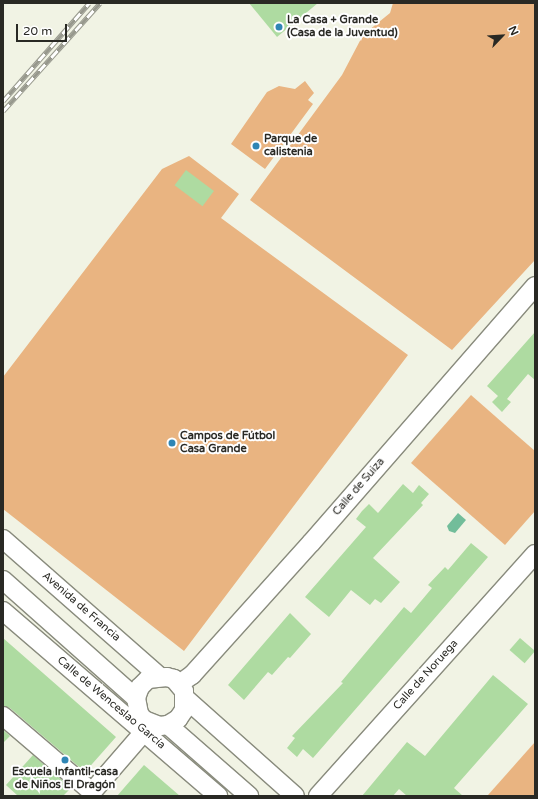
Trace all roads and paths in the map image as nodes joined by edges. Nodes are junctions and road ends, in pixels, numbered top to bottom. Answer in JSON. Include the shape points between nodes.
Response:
{"nodes":[{"id":1,"x":535,"y":286,"type":"edge"},
{"id":2,"x":3,"y":539,"type":"edge"},
{"id":3,"x":535,"y":554,"type":"edge"},
{"id":4,"x":3,"y":580,"type":"edge"},
{"id":5,"x":3,"y":611,"type":"edge"},
{"id":6,"x":159,"y":676,"type":"junction"},
{"id":7,"x":182,"y":691,"type":"junction"},
{"id":8,"x":136,"y":698,"type":"junction"},
{"id":9,"x":3,"y":716,"type":"edge"},
{"id":10,"x":155,"y":727,"type":"junction"},
{"id":11,"x":92,"y":794,"type":"edge"},
{"id":12,"x":218,"y":796,"type":"edge"},
{"id":13,"x":249,"y":796,"type":"edge"},
{"id":14,"x":295,"y":796,"type":"edge"},
{"id":15,"x":318,"y":796,"type":"edge"}],
"edges":[{"from":1,"to":7,"type":"street","name":"Calle de Suiza","via":[[192,675]]},
{"from":2,"to":6,"type":"street","name":"Avenida de Francia"},
{"from":3,"to":15,"type":"street","name":"Calle de Noruega"},
{"from":4,"to":8,"type":"street"},
{"from":5,"to":10,"type":"street","name":"Calle de Wenceslao García"},
{"from":6,"to":7,"type":"street","name":"Avenida de Francia","via":[[174,679]]},
{"from":6,"to":8,"type":"street","via":[[148,679],[140,687]]},
{"from":7,"to":10,"type":"street","via":[[184,710],[178,719]]},
{"from":7,"to":14,"type":"street","name":"Avenida de Francia"},
{"from":8,"to":10,"type":"street","via":[[139,714]]},
{"from":9,"to":11,"type":"street"},
{"from":10,"to":11,"type":"street"},
{"from":10,"to":12,"type":"street","name":"Calle de Wenceslao García"},
{"from":10,"to":13,"type":"street"}]}
